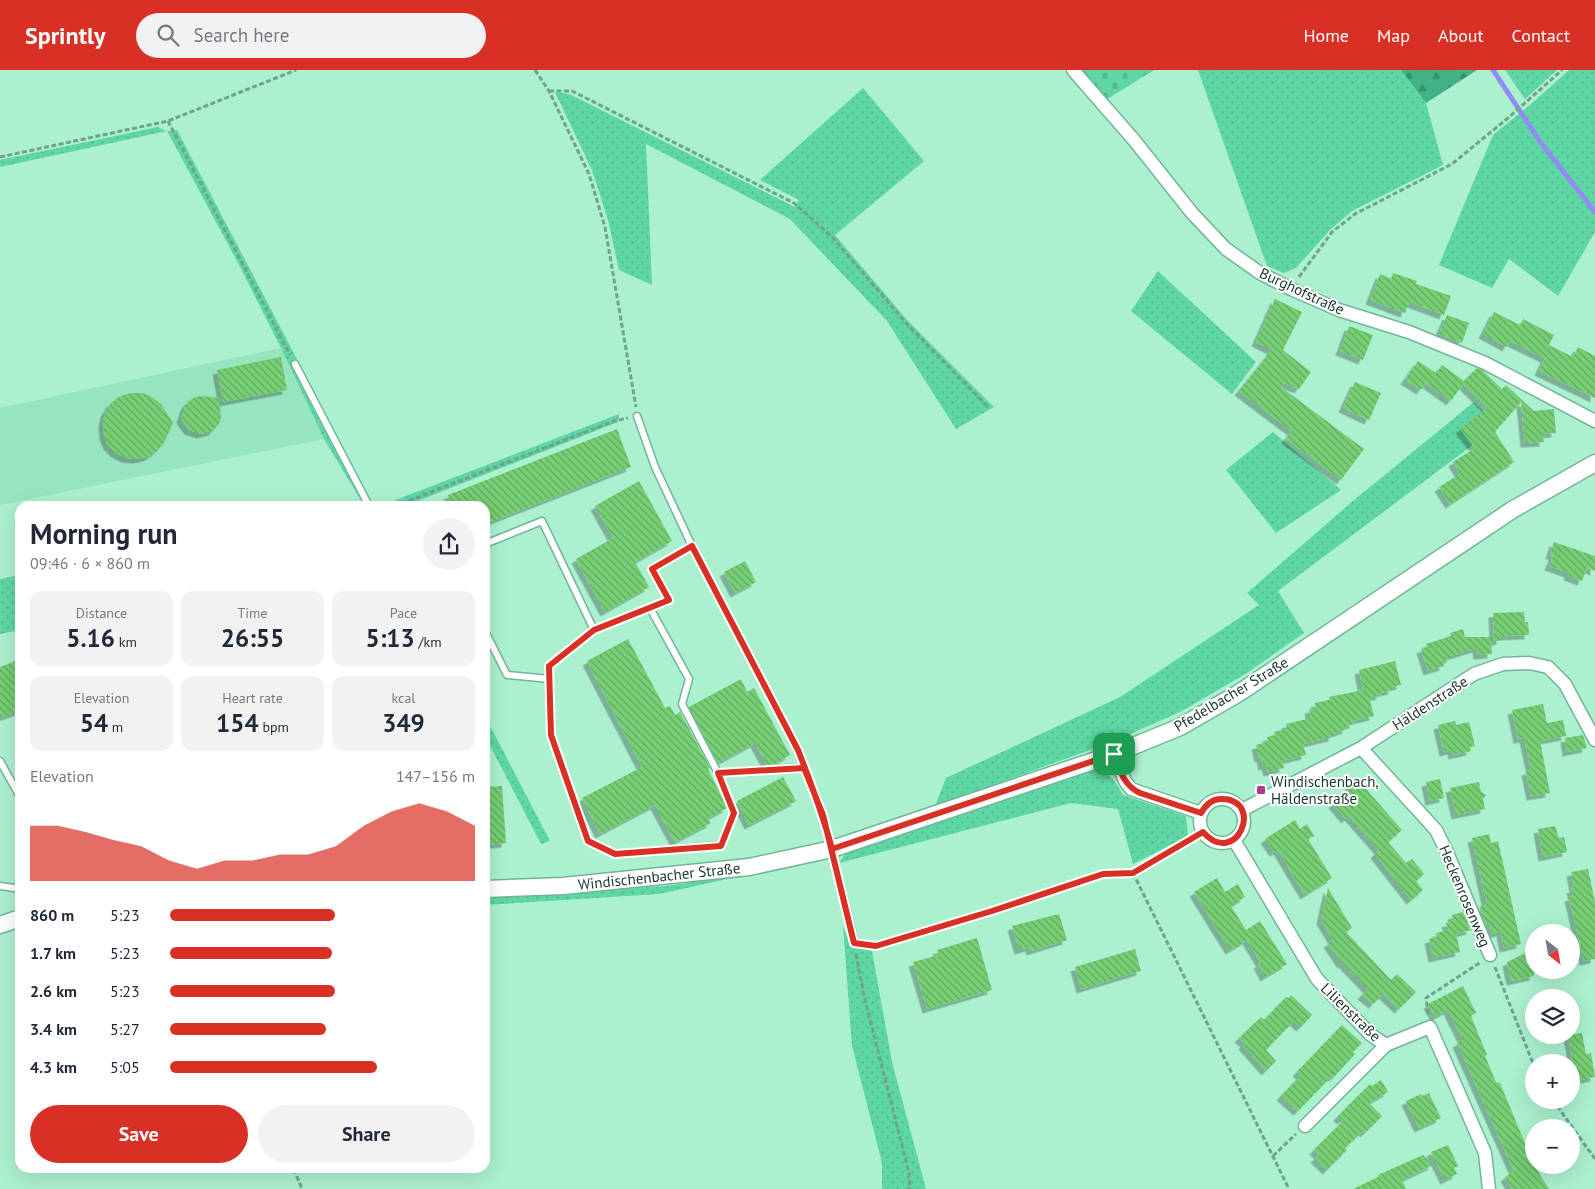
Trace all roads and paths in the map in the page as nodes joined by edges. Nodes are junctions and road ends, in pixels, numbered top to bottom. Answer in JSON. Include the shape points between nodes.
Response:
{"nodes":[{"id":1,"x":296,"y":70,"type":"edge"},
{"id":2,"x":535,"y":70,"type":"edge"},
{"id":3,"x":1074,"y":70,"type":"edge"},
{"id":4,"x":1562,"y":70,"type":"edge"},
{"id":5,"x":549,"y":91,"type":"junction"},
{"id":6,"x":168,"y":120,"type":"junction"},
{"id":7,"x":0,"y":157,"type":"edge"},
{"id":8,"x":1291,"y":289,"type":"junction"},
{"id":9,"x":295,"y":364,"type":"joint"},
{"id":10,"x":988,"y":407,"type":"dead end"},
{"id":11,"x":637,"y":416,"type":"junction"},
{"id":12,"x":1595,"y":421,"type":"edge"},
{"id":13,"x":1595,"y":463,"type":"edge"},
{"id":14,"x":366,"y":501,"type":"edge"},
{"id":15,"x":408,"y":501,"type":"edge"},
{"id":16,"x":490,"y":542,"type":"edge"},
{"id":17,"x":692,"y":546,"type":"junction"},
{"id":18,"x":650,"y":608,"type":"junction"},
{"id":19,"x":594,"y":630,"type":"junction"},
{"id":20,"x":490,"y":640,"type":"edge"},
{"id":21,"x":550,"y":679,"type":"junction"},
{"id":22,"x":1595,"y":740,"type":"edge"},
{"id":23,"x":1361,"y":748,"type":"junction"},
{"id":24,"x":1114,"y":754,"type":"junction"},
{"id":25,"x":0,"y":761,"type":"edge"},
{"id":26,"x":804,"y":768,"type":"junction"},
{"id":27,"x":718,"y":773,"type":"junction"},
{"id":28,"x":15,"y":788,"type":"edge"},
{"id":29,"x":1242,"y":810,"type":"junction"},
{"id":30,"x":1201,"y":813,"type":"junction"},
{"id":31,"x":1203,"y":832,"type":"junction"},
{"id":32,"x":1234,"y":840,"type":"junction"},
{"id":33,"x":832,"y":849,"type":"junction"},
{"id":34,"x":1133,"y":873,"type":"junction"},
{"id":35,"x":0,"y":886,"type":"edge"},
{"id":36,"x":15,"y":888,"type":"edge"},
{"id":37,"x":490,"y":889,"type":"edge"},
{"id":38,"x":992,"y":911,"type":"joint"},
{"id":39,"x":15,"y":920,"type":"edge"},
{"id":40,"x":0,"y":925,"type":"edge"},
{"id":41,"x":854,"y":943,"type":"junction"},
{"id":42,"x":1490,"y":956,"type":"junction"},
{"id":43,"x":1430,"y":1027,"type":"junction"},
{"id":44,"x":1386,"y":1045,"type":"junction"},
{"id":45,"x":1529,"y":1054,"type":"edge"},
{"id":46,"x":1559,"y":1109,"type":"edge"},
{"id":47,"x":1305,"y":1126,"type":"joint"},
{"id":48,"x":1273,"y":1156,"type":"junction"},
{"id":49,"x":1595,"y":1159,"type":"edge"},
{"id":50,"x":296,"y":1173,"type":"edge"},
{"id":51,"x":302,"y":1189,"type":"edge"},
{"id":52,"x":910,"y":1189,"type":"edge"},
{"id":53,"x":1289,"y":1189,"type":"edge"},
{"id":54,"x":1489,"y":1189,"type":"edge"}],
"edges":[{"from":1,"to":6,"type":"path"},
{"from":2,"to":5,"type":"path"},
{"from":3,"to":8,"type":"street","name":"Burghofstraße","via":[[1192,213],[1226,249],[1260,273]]},
{"from":4,"to":8,"type":"path","via":[[1452,164],[1355,214],[1332,232]]},
{"from":5,"to":10,"type":"path","via":[[572,91],[794,203],[832,237],[906,323]]},
{"from":5,"to":11,"type":"path","via":[[589,174],[605,227]]},
{"from":6,"to":7,"type":"path"},
{"from":6,"to":9,"type":"path"},
{"from":8,"to":12,"type":"street","name":"Burghofstraße","via":[[1339,310],[1408,332],[1485,363]]},
{"from":9,"to":14,"type":"lane"},
{"from":11,"to":15,"type":"path","via":[[614,420]]},
{"from":11,"to":17,"type":"lane","via":[[654,466]]},
{"from":13,"to":24,"type":"street","name":"Pfedelbacher Straße","via":[[1512,510],[1239,693],[1180,727]]},
{"from":16,"to":19,"type":"lane","via":[[542,521]]},
{"from":17,"to":18,"type":"lane","via":[[652,569],[669,600]]},
{"from":17,"to":26,"type":"lane","via":[[798,750]]},
{"from":18,"to":19,"type":"lane"},
{"from":18,"to":27,"type":"lane","via":[[689,678],[682,704]]},
{"from":19,"to":21,"type":"lane","via":[[549,666]]},
{"from":20,"to":21,"type":"lane","via":[[507,675]]},
{"from":21,"to":27,"type":"lane","via":[[551,735],[588,841],[615,854],[721,846],[734,813]]},
{"from":22,"to":23,"type":"street","name":"Häldenstraße","via":[[1565,684],[1548,668],[1521,663],[1503,664],[1474,674]]},
{"from":23,"to":29,"type":"street","name":"Häldenstraße"},
{"from":23,"to":42,"type":"street","name":"Heckenrosenweg","via":[[1436,830]]},
{"from":24,"to":30,"type":"street","via":[[1131,789]]},
{"from":24,"to":33,"type":"street","name":"Pfedelbacher Straße"},
{"from":25,"to":28,"type":"lane"},
{"from":26,"to":27,"type":"lane"},
{"from":26,"to":33,"type":"lane","via":[[823,815]]},
{"from":29,"to":30,"type":"street","via":[[1236,803],[1221,798],[1206,806]]},
{"from":29,"to":32,"type":"street","via":[[1244,826]]},
{"from":30,"to":31,"type":"street"},
{"from":31,"to":32,"type":"street","via":[[1217,842]]},
{"from":31,"to":34,"type":"path"},
{"from":32,"to":44,"type":"street","name":"Lilienstraße","via":[[1317,979],[1371,1035]]},
{"from":33,"to":37,"type":"street","name":"Windischenbacher Straße","via":[[749,867],[562,886]]},
{"from":33,"to":41,"type":"lane"},
{"from":34,"to":38,"type":"path","via":[[1103,874]]},
{"from":34,"to":48,"type":"path"},
{"from":35,"to":36,"type":"lane"},
{"from":38,"to":41,"type":"lane","via":[[876,946]]},
{"from":39,"to":40,"type":"street"},
{"from":41,"to":52,"type":"path","via":[[864,996],[909,1173]]},
{"from":42,"to":43,"type":"path","via":[[1426,998]]},
{"from":42,"to":45,"type":"path","name":"Heckenrosenweg"},
{"from":43,"to":44,"type":"street","name":"Lilienstraße"},
{"from":43,"to":54,"type":"street","via":[[1485,1153]]},
{"from":44,"to":47,"type":"street"},
{"from":46,"to":49,"type":"path"},
{"from":47,"to":48,"type":"path"},
{"from":48,"to":53,"type":"path"},
{"from":50,"to":51,"type":"path"}]}
